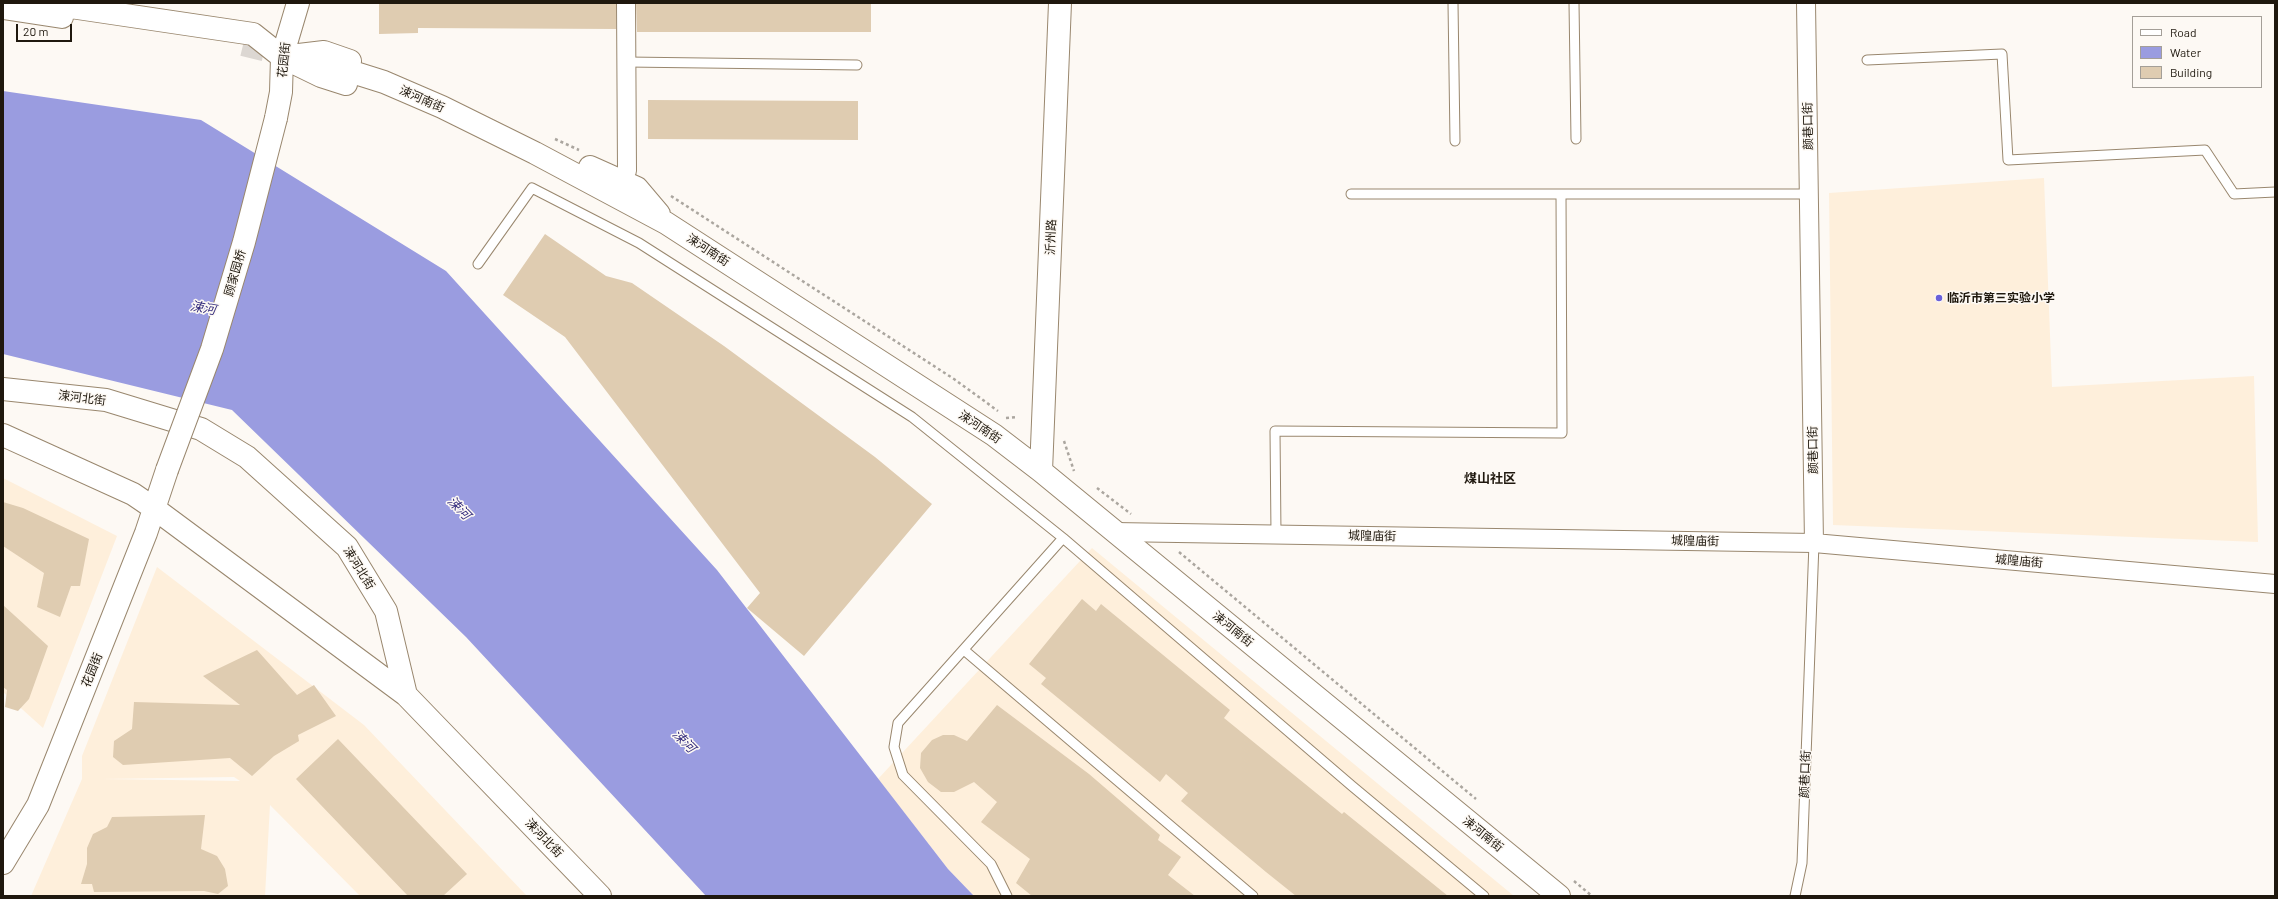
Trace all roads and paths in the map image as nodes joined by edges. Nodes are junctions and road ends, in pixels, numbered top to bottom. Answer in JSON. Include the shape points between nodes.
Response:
{"nodes":[{"id":1,"x":44,"y":3,"type":"edge"},
{"id":2,"x":298,"y":3,"type":"edge"},
{"id":3,"x":626,"y":3,"type":"edge"},
{"id":4,"x":1060,"y":3,"type":"edge"},
{"id":5,"x":1453,"y":3,"type":"edge"},
{"id":6,"x":1574,"y":3,"type":"edge"},
{"id":7,"x":1806,"y":3,"type":"edge"},
{"id":8,"x":3,"y":8,"type":"edge"},
{"id":9,"x":243,"y":45,"type":"tunnel mouth"},
{"id":10,"x":282,"y":57,"type":"junction"},
{"id":11,"x":1867,"y":60,"type":"dead end"},
{"id":12,"x":626,"y":62,"type":"junction"},
{"id":13,"x":330,"y":65,"type":"dead end"},
{"id":14,"x":857,"y":65,"type":"dead end"},
{"id":15,"x":276,"y":118,"type":"joint"},
{"id":16,"x":1576,"y":139,"type":"dead end"},
{"id":17,"x":1455,"y":141,"type":"dead end"},
{"id":18,"x":627,"y":171,"type":"dead end"},
{"id":19,"x":2275,"y":192,"type":"edge"},
{"id":20,"x":668,"y":194,"type":"dead end"},
{"id":21,"x":1351,"y":194,"type":"dead end"},
{"id":22,"x":1561,"y":194,"type":"junction"},
{"id":23,"x":1809,"y":194,"type":"junction"},
{"id":24,"x":666,"y":223,"type":"junction"},
{"id":25,"x":478,"y":264,"type":"dead end"},
{"id":26,"x":3,"y":388,"type":"edge"},
{"id":27,"x":1018,"y":417,"type":"dead end"},
{"id":28,"x":3,"y":435,"type":"edge"},
{"id":29,"x":1064,"y":441,"type":"dead end"},
{"id":30,"x":167,"y":470,"type":"joint"},
{"id":31,"x":1040,"y":471,"type":"junction"},
{"id":32,"x":1080,"y":476,"type":"dead end"},
{"id":33,"x":1093,"y":485,"type":"dead end"},
{"id":34,"x":155,"y":508,"type":"junction"},
{"id":35,"x":1114,"y":532,"type":"junction"},
{"id":36,"x":1156,"y":532,"type":"junction"},
{"id":37,"x":1276,"y":534,"type":"junction"},
{"id":38,"x":1063,"y":538,"type":"junction"},
{"id":39,"x":1814,"y":543,"type":"junction"},
{"id":40,"x":2275,"y":584,"type":"edge"},
{"id":41,"x":964,"y":650,"type":"junction"},
{"id":42,"x":406,"y":695,"type":"junction"},
{"id":43,"x":1477,"y":800,"type":"dead end"},
{"id":44,"x":3,"y":863,"type":"edge"},
{"id":45,"x":1568,"y":876,"type":"dead end"},
{"id":46,"x":600,"y":896,"type":"edge"},
{"id":47,"x":1007,"y":896,"type":"edge"},
{"id":48,"x":1253,"y":896,"type":"edge"},
{"id":49,"x":1484,"y":896,"type":"edge"},
{"id":50,"x":1559,"y":896,"type":"edge"},
{"id":51,"x":1592,"y":896,"type":"edge"},
{"id":52,"x":1794,"y":896,"type":"edge"}],
"edges":[{"from":1,"to":10,"type":"main road","via":[[253,34]]},
{"from":2,"to":10,"type":"main road","name":"花园街"},
{"from":3,"to":12,"type":"street"},
{"from":4,"to":31,"type":"main road","name":"沂州路"},
{"from":5,"to":17,"type":"lane"},
{"from":6,"to":16,"type":"lane"},
{"from":7,"to":23,"type":"street","name":"颜巷口街"},
{"from":8,"to":9,"type":"main road"},
{"from":10,"to":15,"type":"main road","name":"花园街","via":[[281,92]]},
{"from":10,"to":24,"type":"main road","via":[[321,76],[387,97],[445,123],[619,209]]},
{"from":11,"to":19,"type":"lane","via":[[2002,54],[2008,160],[2205,150],[2234,194]]},
{"from":12,"to":14,"type":"lane"},
{"from":12,"to":18,"type":"street"},
{"from":13,"to":24,"type":"main road","name":"涑河南街","via":[[384,82],[442,107],[535,152]]},
{"from":15,"to":30,"type":"main road","name":"顾家园桥","bridge":true,"via":[[244,242],[212,349]]},
{"from":20,"to":27,"type":"path","via":[[948,375],[1007,418]]},
{"from":21,"to":22,"type":"lane"},
{"from":22,"to":23,"type":"lane"},
{"from":22,"to":37,"type":"lane","via":[[1562,432],[1274,431]]},
{"from":23,"to":39,"type":"street","name":"颜巷口街"},
{"from":24,"to":31,"type":"main road","name":"涑河南街","via":[[994,435]]},
{"from":25,"to":38,"type":"lane","via":[[532,188],[639,242],[912,417]]},
{"from":26,"to":42,"type":"main road","name":"涑河北街","via":[[106,400],[201,429],[247,456],[347,547],[386,611]]},
{"from":28,"to":34,"type":"main road","via":[[133,494]]},
{"from":29,"to":32,"type":"path","via":[[1074,471]]},
{"from":30,"to":34,"type":"main road","name":"花园街"},
{"from":31,"to":35,"type":"main road","name":"涑河南街"},
{"from":33,"to":36,"type":"path"},
{"from":34,"to":42,"type":"main road"},
{"from":34,"to":44,"type":"main road","name":"花园街","via":[[38,805]]},
{"from":35,"to":36,"type":"street","name":"城隍庙街"},
{"from":35,"to":50,"type":"main road","name":"涑河南街"},
{"from":36,"to":37,"type":"street","name":"城隍庙街"},
{"from":36,"to":43,"type":"path"},
{"from":37,"to":39,"type":"street","name":"城隍庙街"},
{"from":38,"to":41,"type":"lane"},
{"from":38,"to":49,"type":"lane"},
{"from":39,"to":40,"type":"street","name":"城隍庙街"},
{"from":39,"to":52,"type":"lane","name":"颜巷口街","via":[[1802,863]]},
{"from":41,"to":47,"type":"lane","via":[[898,723],[894,747],[903,775],[991,864]]},
{"from":41,"to":48,"type":"lane"},
{"from":42,"to":46,"type":"main road","name":"涑河北街"},
{"from":45,"to":51,"type":"path"}]}
